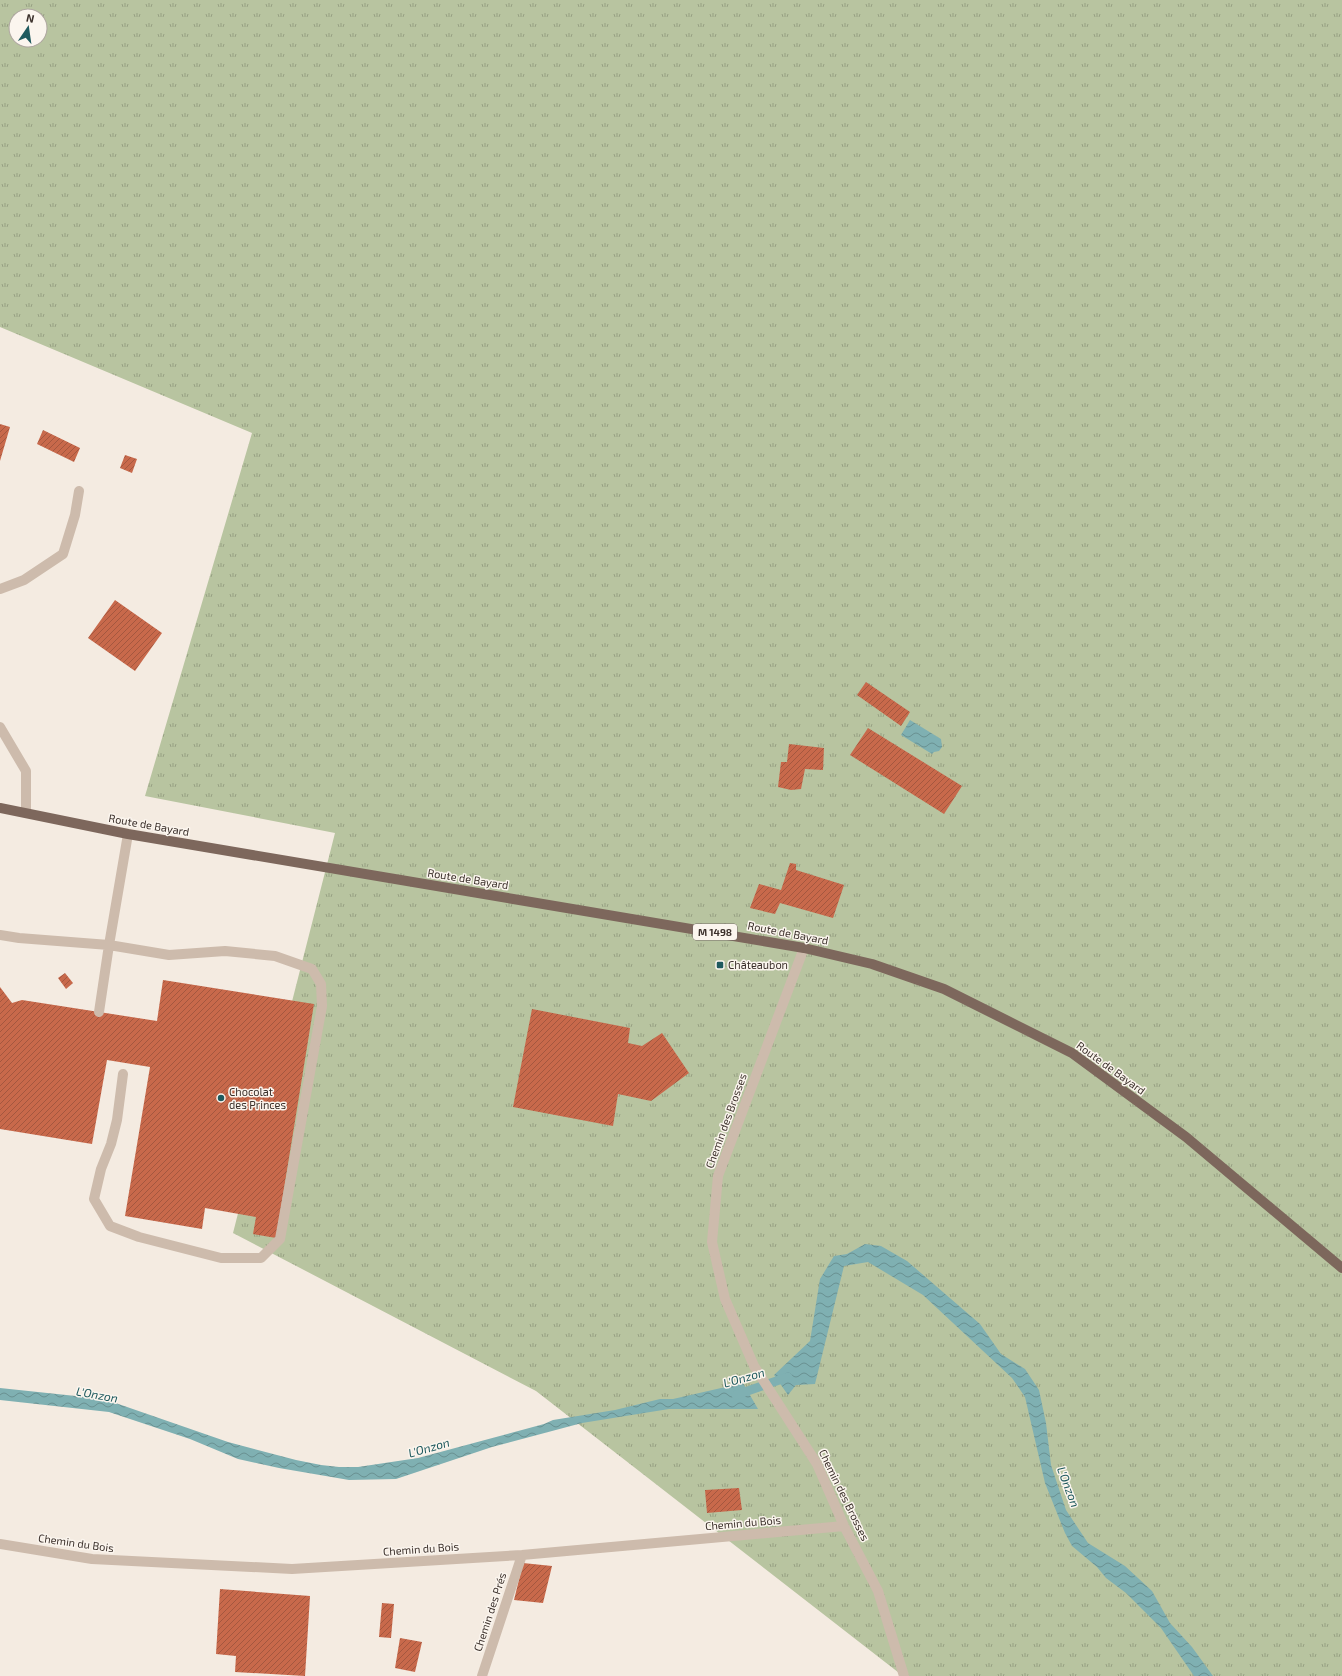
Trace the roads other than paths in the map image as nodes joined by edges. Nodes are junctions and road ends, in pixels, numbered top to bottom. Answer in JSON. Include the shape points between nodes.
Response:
{"nodes":[{"id":1,"x":79,"y":491,"type":"dead end"},
{"id":2,"x":0,"y":589,"type":"edge"},
{"id":3,"x":0,"y":728,"type":"edge"},
{"id":4,"x":0,"y":808,"type":"edge"},
{"id":5,"x":26,"y":812,"type":"junction"},
{"id":6,"x":128,"y":834,"type":"junction"},
{"id":7,"x":0,"y":935,"type":"edge"},
{"id":8,"x":109,"y":945,"type":"junction"},
{"id":9,"x":804,"y":948,"type":"junction"},
{"id":10,"x":99,"y":1012,"type":"dead end"},
{"id":11,"x":123,"y":1074,"type":"dead end"},
{"id":12,"x":1342,"y":1268,"type":"edge"},
{"id":13,"x":844,"y":1526,"type":"junction"},
{"id":14,"x":0,"y":1544,"type":"edge"},
{"id":15,"x":522,"y":1555,"type":"junction"},
{"id":16,"x":482,"y":1676,"type":"edge"},
{"id":17,"x":904,"y":1676,"type":"edge"}],
"edges":[{"from":1,"to":2,"type":"street","via":[[75,515],[63,554],[24,580]]},
{"from":3,"to":5,"type":"street","via":[[26,771]]},
{"from":4,"to":5,"type":"main road","name":"Route de Bayard","number":"M 1498"},
{"from":5,"to":6,"type":"main road","name":"Route de Bayard","number":"M 1498"},
{"from":6,"to":8,"type":"street"},
{"from":6,"to":9,"type":"main road","name":"Route de Bayard","number":"M 1498"},
{"from":7,"to":8,"type":"street"},
{"from":8,"to":10,"type":"street"},
{"from":8,"to":11,"type":"street","via":[[169,956],[224,951],[275,956],[312,969],[321,984],[322,1006],[280,1239],[261,1258],[221,1258],[139,1237],[110,1226],[94,1199],[100,1169],[111,1144],[117,1120]]},
{"from":9,"to":12,"type":"main road","name":"Route de Bayard","number":"M 1498","via":[[872,964],[944,989],[1072,1053],[1186,1137]]},
{"from":9,"to":13,"type":"street","name":"Chemin des Brosses","via":[[718,1176],[712,1242],[725,1299],[754,1366],[817,1464]]},
{"from":13,"to":15,"type":"street","name":"Chemin du Bois"},
{"from":13,"to":17,"type":"street","name":"Chemin des Brosses","via":[[878,1591]]},
{"from":14,"to":15,"type":"street","name":"Chemin du Bois","via":[[92,1559],[292,1569]]},
{"from":15,"to":16,"type":"street","name":"Chemin des Prés"}]}
